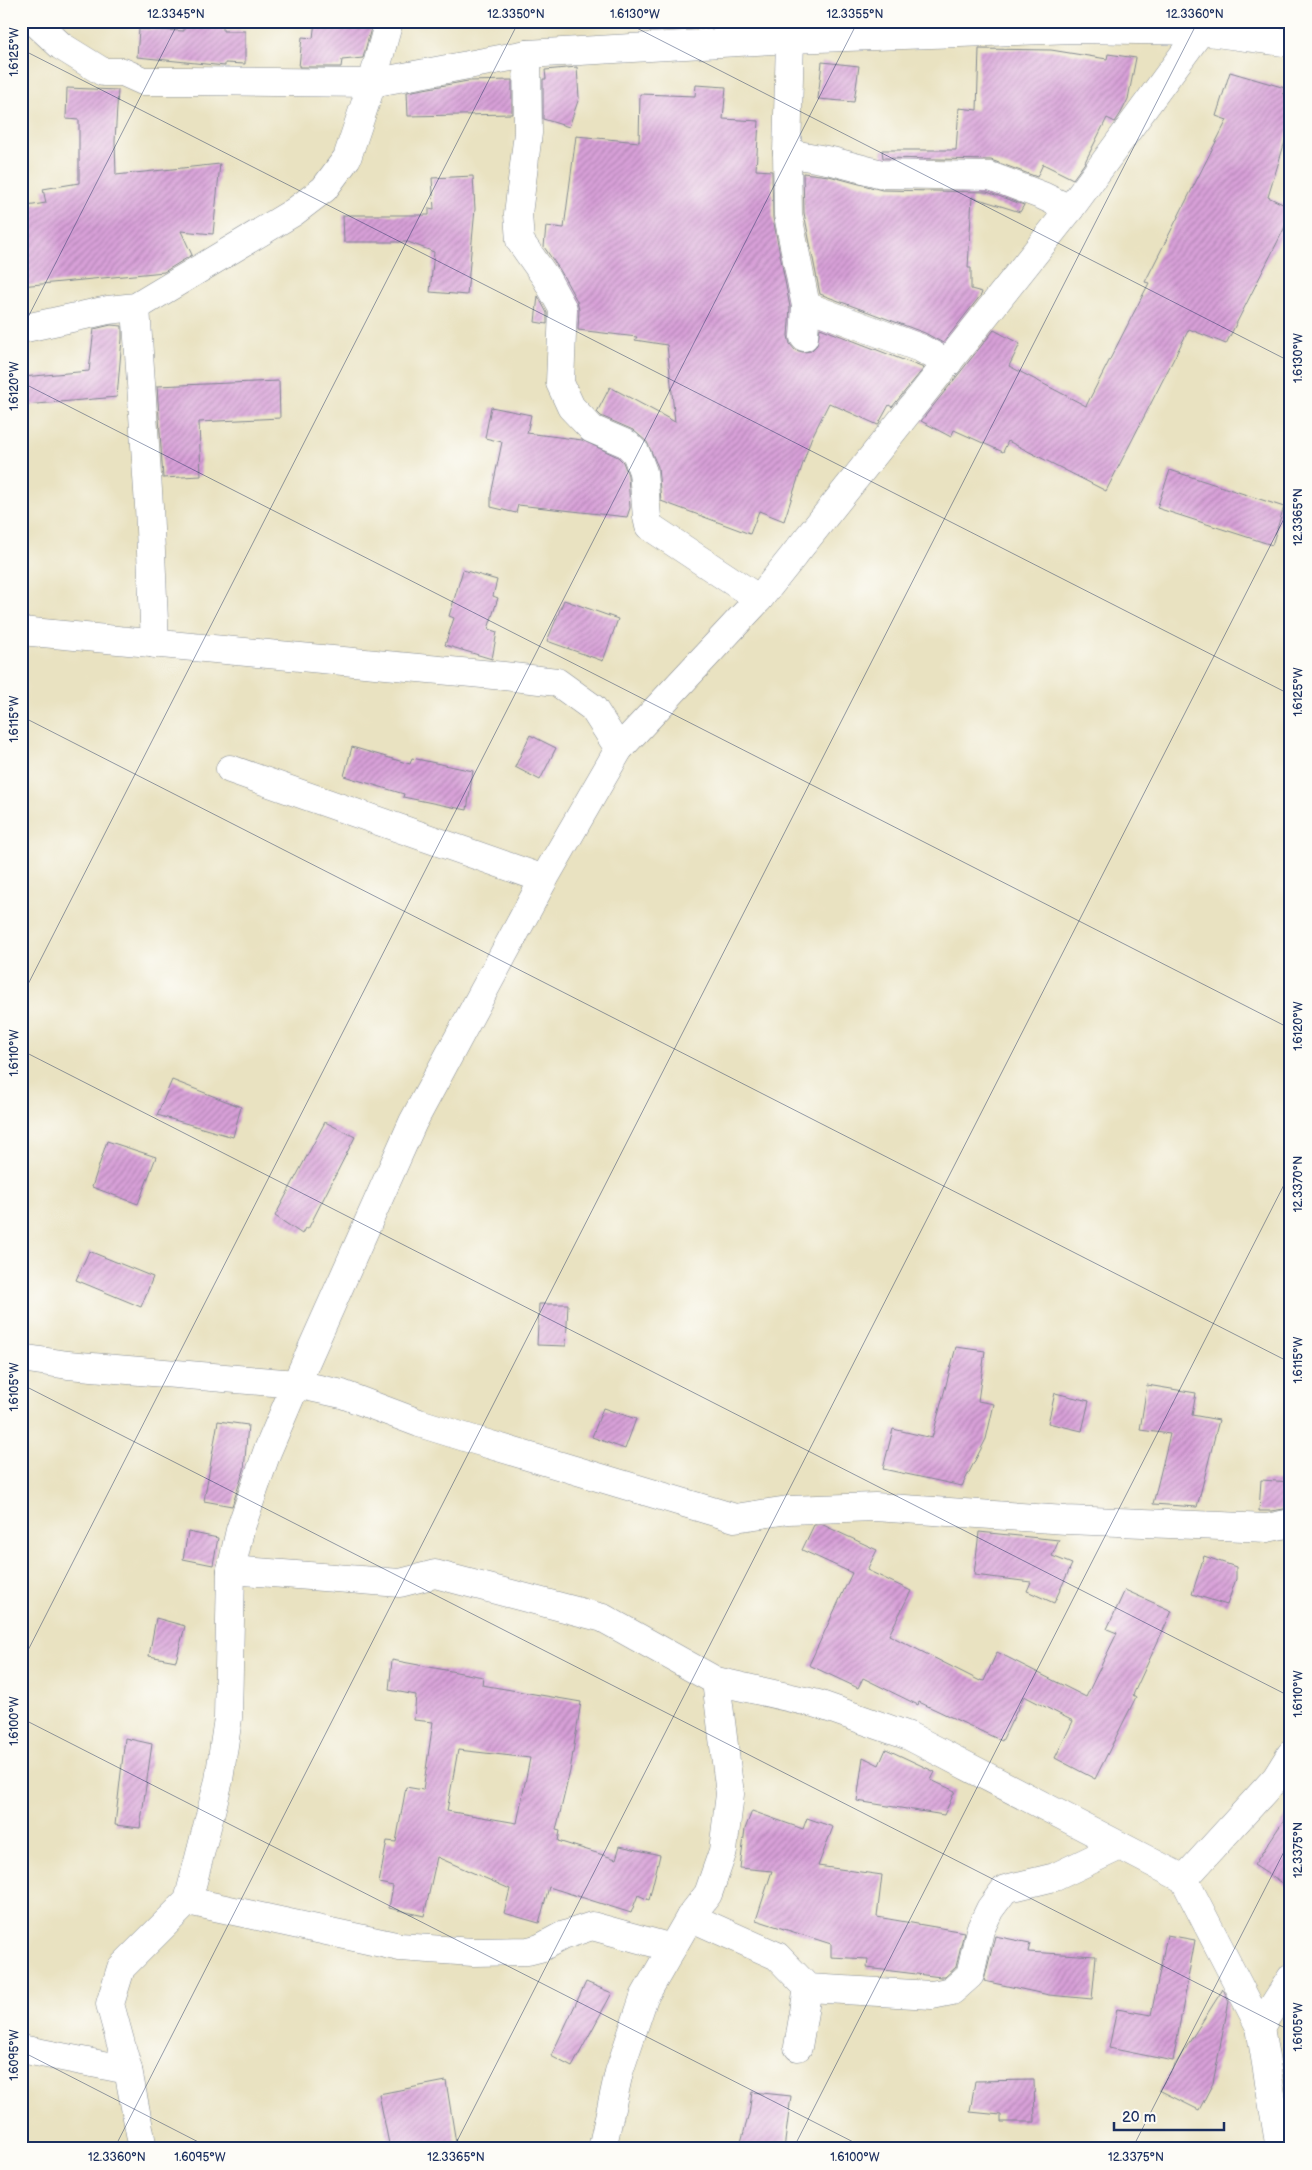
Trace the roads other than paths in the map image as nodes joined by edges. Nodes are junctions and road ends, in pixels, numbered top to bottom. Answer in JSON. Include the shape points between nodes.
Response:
{"nodes":[{"id":1,"x":34,"y":21,"type":"edge"},
{"id":2,"x":389,"y":21,"type":"edge"},
{"id":3,"x":1073,"y":25,"type":"edge"},
{"id":4,"x":1205,"y":26,"type":"edge"},
{"id":5,"x":790,"y":39,"type":"junction"},
{"id":6,"x":1291,"y":43,"type":"edge"},
{"id":7,"x":527,"y":54,"type":"junction"},
{"id":8,"x":372,"y":83,"type":"junction"},
{"id":9,"x":787,"y":153,"type":"junction"},
{"id":10,"x":1070,"y":209,"type":"junction"},
{"id":11,"x":806,"y":306,"type":"junction"},
{"id":12,"x":136,"y":307,"type":"junction"},
{"id":13,"x":21,"y":329,"type":"edge"},
{"id":14,"x":804,"y":337,"type":"dead end"},
{"id":15,"x":948,"y":363,"type":"junction"},
{"id":16,"x":759,"y":599,"type":"junction"},
{"id":17,"x":21,"y":632,"type":"edge"},
{"id":18,"x":156,"y":644,"type":"junction"},
{"id":19,"x":619,"y":749,"type":"junction"},
{"id":20,"x":230,"y":769,"type":"dead end"},
{"id":21,"x":544,"y":879,"type":"junction"},
{"id":22,"x":21,"y":1358,"type":"edge"},
{"id":23,"x":296,"y":1384,"type":"junction"},
{"id":24,"x":1291,"y":1523,"type":"edge"},
{"id":25,"x":231,"y":1570,"type":"junction"},
{"id":26,"x":716,"y":1681,"type":"junction"},
{"id":27,"x":1291,"y":1754,"type":"edge"},
{"id":28,"x":1120,"y":1846,"type":"junction"},
{"id":29,"x":1184,"y":1879,"type":"junction"},
{"id":30,"x":188,"y":1901,"type":"junction"},
{"id":31,"x":690,"y":1918,"type":"junction"},
{"id":32,"x":672,"y":1948,"type":"junction"},
{"id":33,"x":1291,"y":1978,"type":"edge"},
{"id":34,"x":808,"y":1988,"type":"junction"},
{"id":35,"x":1260,"y":2027,"type":"junction"},
{"id":36,"x":798,"y":2047,"type":"dead end"},
{"id":37,"x":21,"y":2049,"type":"edge"},
{"id":38,"x":128,"y":2070,"type":"junction"},
{"id":39,"x":144,"y":2149,"type":"edge"},
{"id":40,"x":602,"y":2149,"type":"edge"},
{"id":41,"x":1280,"y":2149,"type":"edge"}],
"edges":[{"from":1,"to":8,"type":"street","via":[[61,46],[103,72],[123,72],[143,80]]},
{"from":2,"to":8,"type":"street"},
{"from":3,"to":4,"type":"street"},
{"from":3,"to":5,"type":"street"},
{"from":4,"to":6,"type":"street"},
{"from":4,"to":10,"type":"street"},
{"from":5,"to":7,"type":"street"},
{"from":5,"to":9,"type":"street"},
{"from":7,"to":8,"type":"street"},
{"from":7,"to":16,"type":"street","via":[[528,133],[518,214],[520,241],[563,309],[560,383],[571,407],[592,429],[627,444],[636,453],[643,472],[649,526]]},
{"from":8,"to":12,"type":"street","via":[[347,158],[324,189],[294,212]]},
{"from":9,"to":10,"type":"street","via":[[882,174],[990,176]]},
{"from":9,"to":11,"type":"street","via":[[788,215]]},
{"from":10,"to":15,"type":"street"},
{"from":11,"to":14,"type":"street"},
{"from":11,"to":15,"type":"street","via":[[920,348]]},
{"from":12,"to":13,"type":"street"},
{"from":12,"to":18,"type":"street"},
{"from":15,"to":16,"type":"street"},
{"from":16,"to":19,"type":"street"},
{"from":17,"to":18,"type":"street"},
{"from":18,"to":19,"type":"street","via":[[558,682],[593,708]]},
{"from":19,"to":21,"type":"street"},
{"from":20,"to":21,"type":"street"},
{"from":21,"to":23,"type":"street","via":[[413,1122]]},
{"from":22,"to":23,"type":"street","via":[[68,1365]]},
{"from":23,"to":24,"type":"street","via":[[342,1394],[454,1434],[735,1518],[788,1510],[875,1507],[1066,1520],[1267,1528]]},
{"from":23,"to":25,"type":"street","via":[[267,1452],[243,1521]]},
{"from":25,"to":26,"type":"street","via":[[400,1582],[435,1574],[603,1618]]},
{"from":25,"to":30,"type":"street","via":[[228,1718],[219,1780]]},
{"from":26,"to":28,"type":"street","via":[[818,1704],[909,1736]]},
{"from":26,"to":31,"type":"street","via":[[730,1794],[723,1851],[708,1894]]},
{"from":27,"to":29,"type":"street","via":[[1276,1778]]},
{"from":28,"to":29,"type":"street"},
{"from":28,"to":34,"type":"street","via":[[1055,1877],[1005,1889],[980,1930],[970,1975],[952,1991],[932,1995]]},
{"from":29,"to":35,"type":"street"},
{"from":30,"to":32,"type":"street","via":[[400,1947],[473,1952],[528,1951],[592,1926]]},
{"from":30,"to":38,"type":"street","via":[[121,1968],[110,2004]]},
{"from":31,"to":32,"type":"street"},
{"from":31,"to":34,"type":"street","via":[[777,1956]]},
{"from":32,"to":40,"type":"street","via":[[644,1997],[619,2072]]},
{"from":33,"to":35,"type":"street"},
{"from":34,"to":36,"type":"street"},
{"from":35,"to":41,"type":"street"},
{"from":37,"to":38,"type":"street"},
{"from":38,"to":39,"type":"street"}]}
